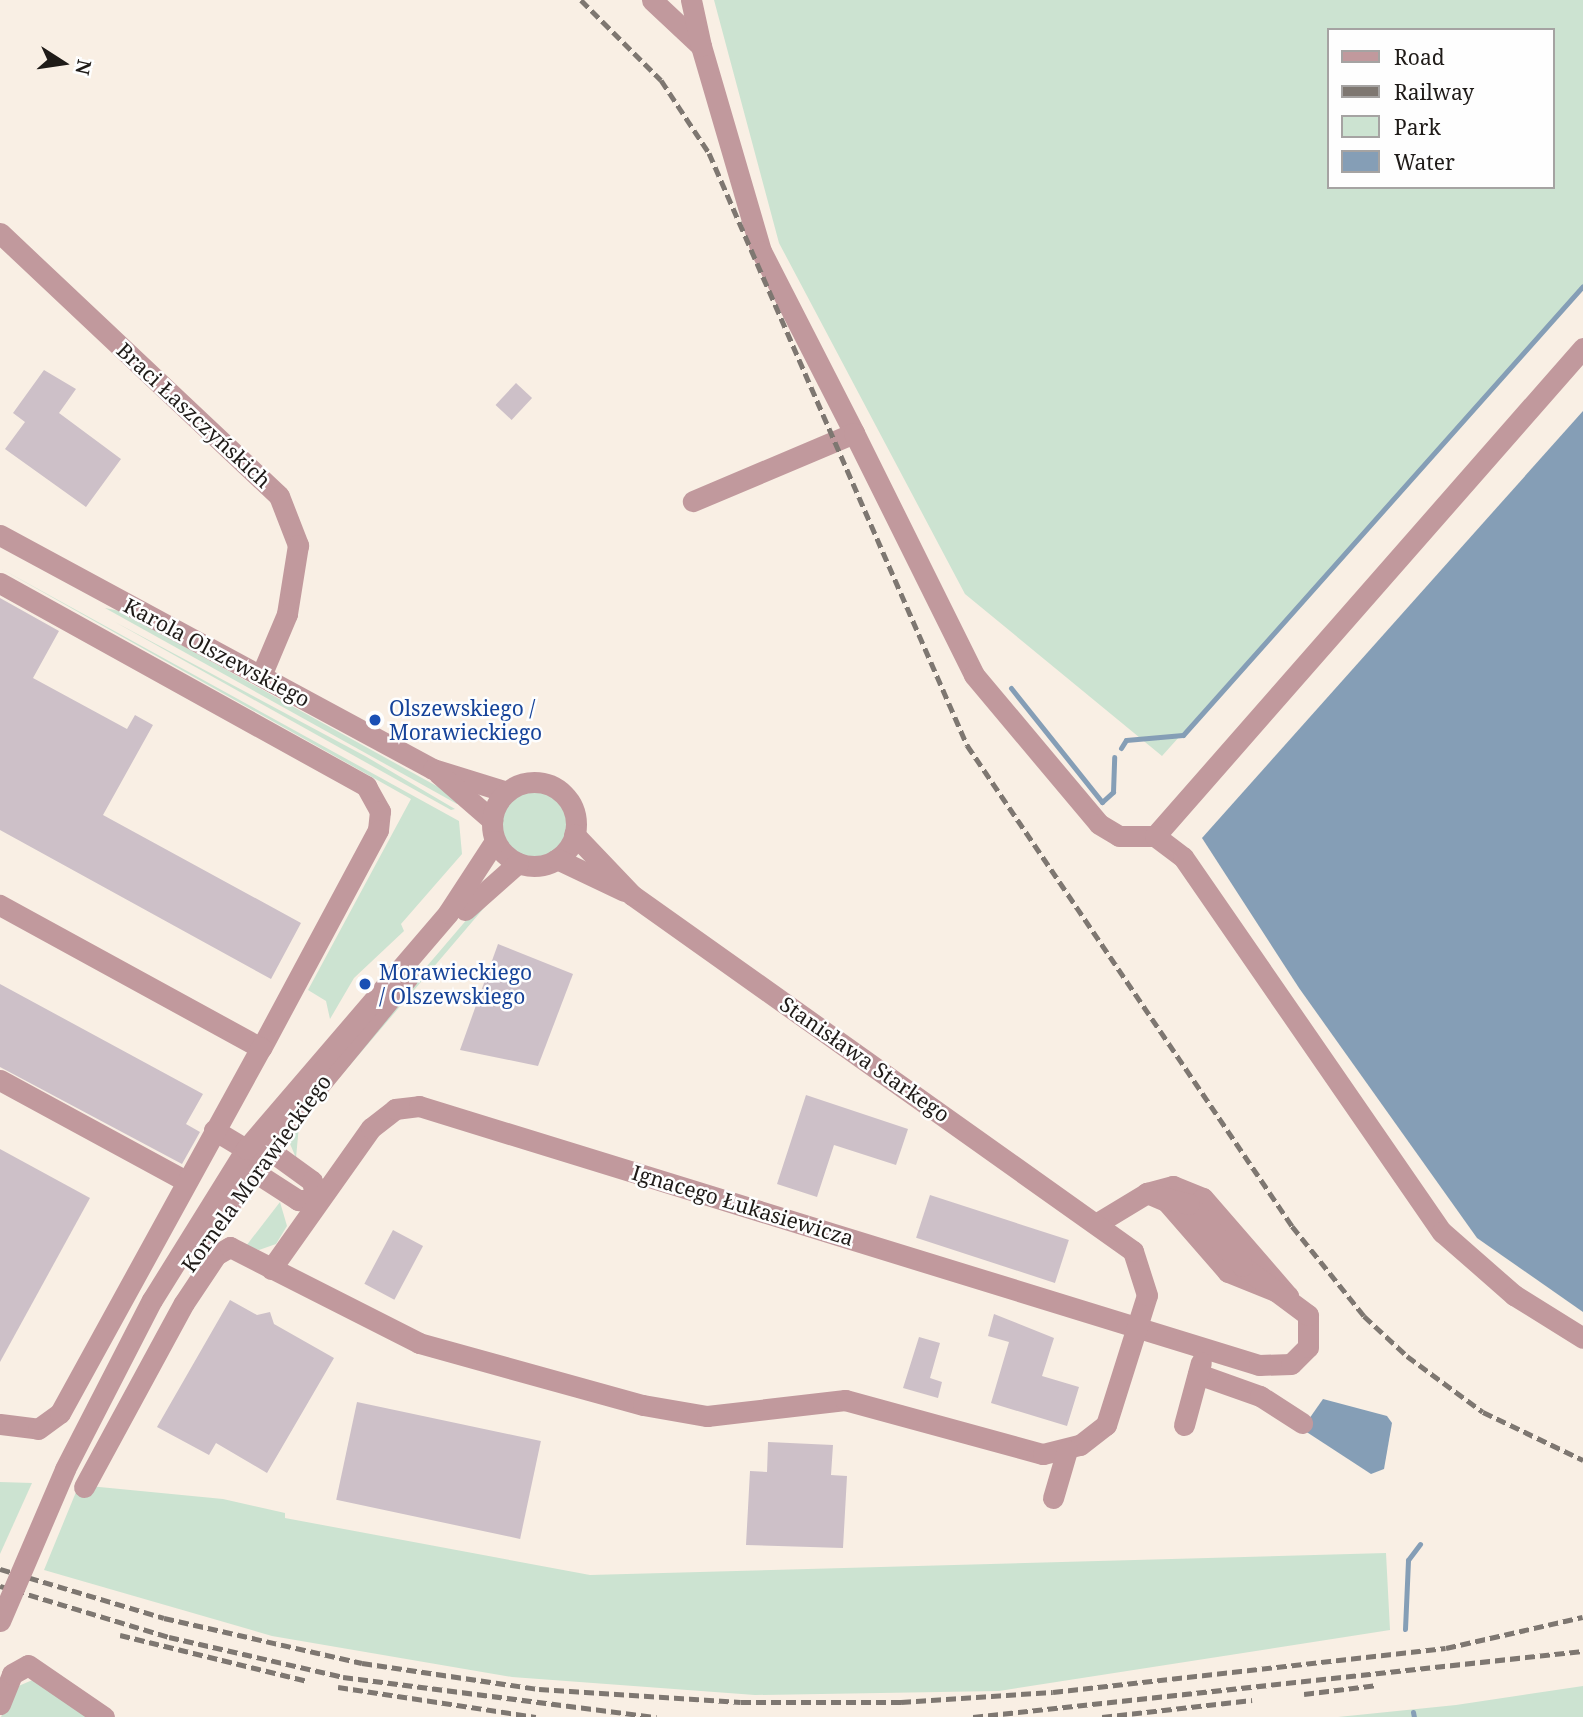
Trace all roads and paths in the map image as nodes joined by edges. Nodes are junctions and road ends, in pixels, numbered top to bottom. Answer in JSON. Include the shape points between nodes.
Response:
{"nodes":[{"id":1,"x":652,"y":0,"type":"edge"},
{"id":2,"x":691,"y":0,"type":"edge"},
{"id":3,"x":701,"y":46,"type":"junction"},
{"id":4,"x":0,"y":233,"type":"edge"},
{"id":5,"x":1583,"y":348,"type":"edge"},
{"id":6,"x":853,"y":433,"type":"junction"},
{"id":7,"x":693,"y":501,"type":"dead end"},
{"id":8,"x":0,"y":535,"type":"edge"},
{"id":9,"x":0,"y":583,"type":"edge"},
{"id":10,"x":261,"y":676,"type":"junction"},
{"id":11,"x":433,"y":769,"type":"junction"},
{"id":12,"x":507,"y":792,"type":"junction"},
{"id":13,"x":492,"y":820,"type":"junction"},
{"id":14,"x":575,"y":834,"type":"junction"},
{"id":15,"x":1155,"y":836,"type":"junction"},
{"id":16,"x":495,"y":841,"type":"junction"},
{"id":17,"x":557,"y":859,"type":"junction"},
{"id":18,"x":518,"y":863,"type":"junction"},
{"id":19,"x":632,"y":895,"type":"junction"},
{"id":20,"x":0,"y":905,"type":"edge"},
{"id":21,"x":261,"y":1048,"type":"junction"},
{"id":22,"x":0,"y":1080,"type":"edge"},
{"id":23,"x":214,"y":1130,"type":"junction"},
{"id":24,"x":246,"y":1149,"type":"junction"},
{"id":25,"x":268,"y":1149,"type":"junction"},
{"id":26,"x":253,"y":1171,"type":"junction"},
{"id":27,"x":186,"y":1181,"type":"junction"},
{"id":28,"x":1147,"y":1193,"type":"junction"},
{"id":29,"x":316,"y":1200,"type":"junction"},
{"id":30,"x":1099,"y":1222,"type":"junction"},
{"id":31,"x":271,"y":1269,"type":"junction"},
{"id":32,"x":1288,"y":1296,"type":"junction"},
{"id":33,"x":1138,"y":1329,"type":"junction"},
{"id":34,"x":139,"y":1332,"type":"junction"},
{"id":35,"x":1583,"y":1338,"type":"edge"},
{"id":36,"x":1205,"y":1350,"type":"junction"},
{"id":37,"x":1198,"y":1374,"type":"junction"},
{"id":38,"x":1303,"y":1423,"type":"dead end"},
{"id":39,"x":0,"y":1424,"type":"edge"},
{"id":40,"x":1184,"y":1425,"type":"dead end"},
{"id":41,"x":1067,"y":1450,"type":"junction"},
{"id":42,"x":84,"y":1487,"type":"dead end"},
{"id":43,"x":1053,"y":1497,"type":"dead end"},
{"id":44,"x":0,"y":1621,"type":"edge"},
{"id":45,"x":1,"y":1699,"type":"edge"},
{"id":46,"x":104,"y":1717,"type":"edge"}],
"edges":[{"from":1,"to":3,"type":"street"},
{"from":2,"to":3,"type":"street"},
{"from":3,"to":6,"type":"street","via":[[761,251]]},
{"from":4,"to":10,"type":"street","name":"Braci Łaszczyńskich","via":[[279,496],[298,545],[296,568],[287,614]]},
{"from":5,"to":15,"type":"street"},
{"from":6,"to":7,"type":"street"},
{"from":6,"to":15,"type":"street","via":[[974,675],[1099,824],[1119,836]]},
{"from":8,"to":10,"type":"street","name":"Karola Olszewskiego"},
{"from":9,"to":21,"type":"street","via":[[366,786],[378,801],[378,831]]},
{"from":10,"to":11,"type":"street","name":"Karola Olszewskiego"},
{"from":11,"to":12,"type":"street","name":"Karola Olszewskiego"},
{"from":11,"to":13,"type":"street","name":"Karola Olszewskiego"},
{"from":12,"to":13,"type":"street"},
{"from":12,"to":14,"type":"street","via":[[530,782],[553,786],[572,808]]},
{"from":13,"to":16,"type":"street"},
{"from":14,"to":17,"type":"street"},
{"from":14,"to":19,"type":"street"},
{"from":15,"to":35,"type":"street","via":[[1184,857],[1442,1232],[1514,1295]]},
{"from":16,"to":18,"type":"street"},
{"from":16,"to":24,"type":"street","name":"Kornela Morawieckiego","via":[[491,857],[448,913]]},
{"from":17,"to":18,"type":"street"},
{"from":17,"to":19,"type":"street"},
{"from":18,"to":25,"type":"street","name":"Kornela Morawieckiego","via":[[449,926]]},
{"from":19,"to":30,"type":"street","name":"Stanisława Starkego"},
{"from":20,"to":21,"type":"street"},
{"from":21,"to":23,"type":"street"},
{"from":22,"to":27,"type":"street"},
{"from":23,"to":24,"type":"street"},
{"from":23,"to":27,"type":"street"},
{"from":24,"to":25,"type":"street"},
{"from":24,"to":26,"type":"street"},
{"from":24,"to":34,"type":"street","name":"Kornela Morawieckiego","via":[[152,1300]]},
{"from":25,"to":26,"type":"street","name":"Kornela Morawieckiego"},
{"from":25,"to":29,"type":"street","via":[[312,1181]]},
{"from":26,"to":29,"type":"street","via":[[298,1200]]},
{"from":26,"to":34,"type":"street","name":"Kornela Morawieckiego"},
{"from":27,"to":39,"type":"street","via":[[60,1413],[38,1429]]},
{"from":28,"to":30,"type":"street"},
{"from":28,"to":32,"type":"street","via":[[1166,1201],[1228,1272]]},
{"from":28,"to":32,"type":"street","via":[[1173,1186],[1193,1190]]},
{"from":29,"to":31,"type":"street","name":"Ignacego Łukasiewicza"},
{"from":29,"to":33,"type":"street","name":"Ignacego Łukasiewicza","via":[[359,1143],[395,1109],[429,1108]]},
{"from":30,"to":33,"type":"street","name":"Stanisława Starkego","via":[[1133,1251],[1143,1270],[1147,1294]]},
{"from":31,"to":41,"type":"street","via":[[419,1343],[562,1387],[708,1416],[845,1400],[1038,1453]]},
{"from":31,"to":42,"type":"street","via":[[230,1247],[216,1255],[184,1303]]},
{"from":32,"to":36,"type":"street","name":"Ignacego Łukasiewicza","via":[[1312,1325],[1308,1347],[1291,1364],[1259,1366]]},
{"from":33,"to":36,"type":"street","name":"Ignacego Łukasiewicza"},
{"from":33,"to":41,"type":"street","via":[[1110,1417],[1092,1439]]},
{"from":34,"to":44,"type":"street","name":"Kornela Morawieckiego","bridge":true,"via":[[65,1469]]},
{"from":36,"to":37,"type":"street"},
{"from":37,"to":38,"type":"street","via":[[1260,1396]]},
{"from":37,"to":40,"type":"street"},
{"from":41,"to":43,"type":"street"},
{"from":45,"to":46,"type":"street","via":[[12,1674],[35,1666]]}]}
